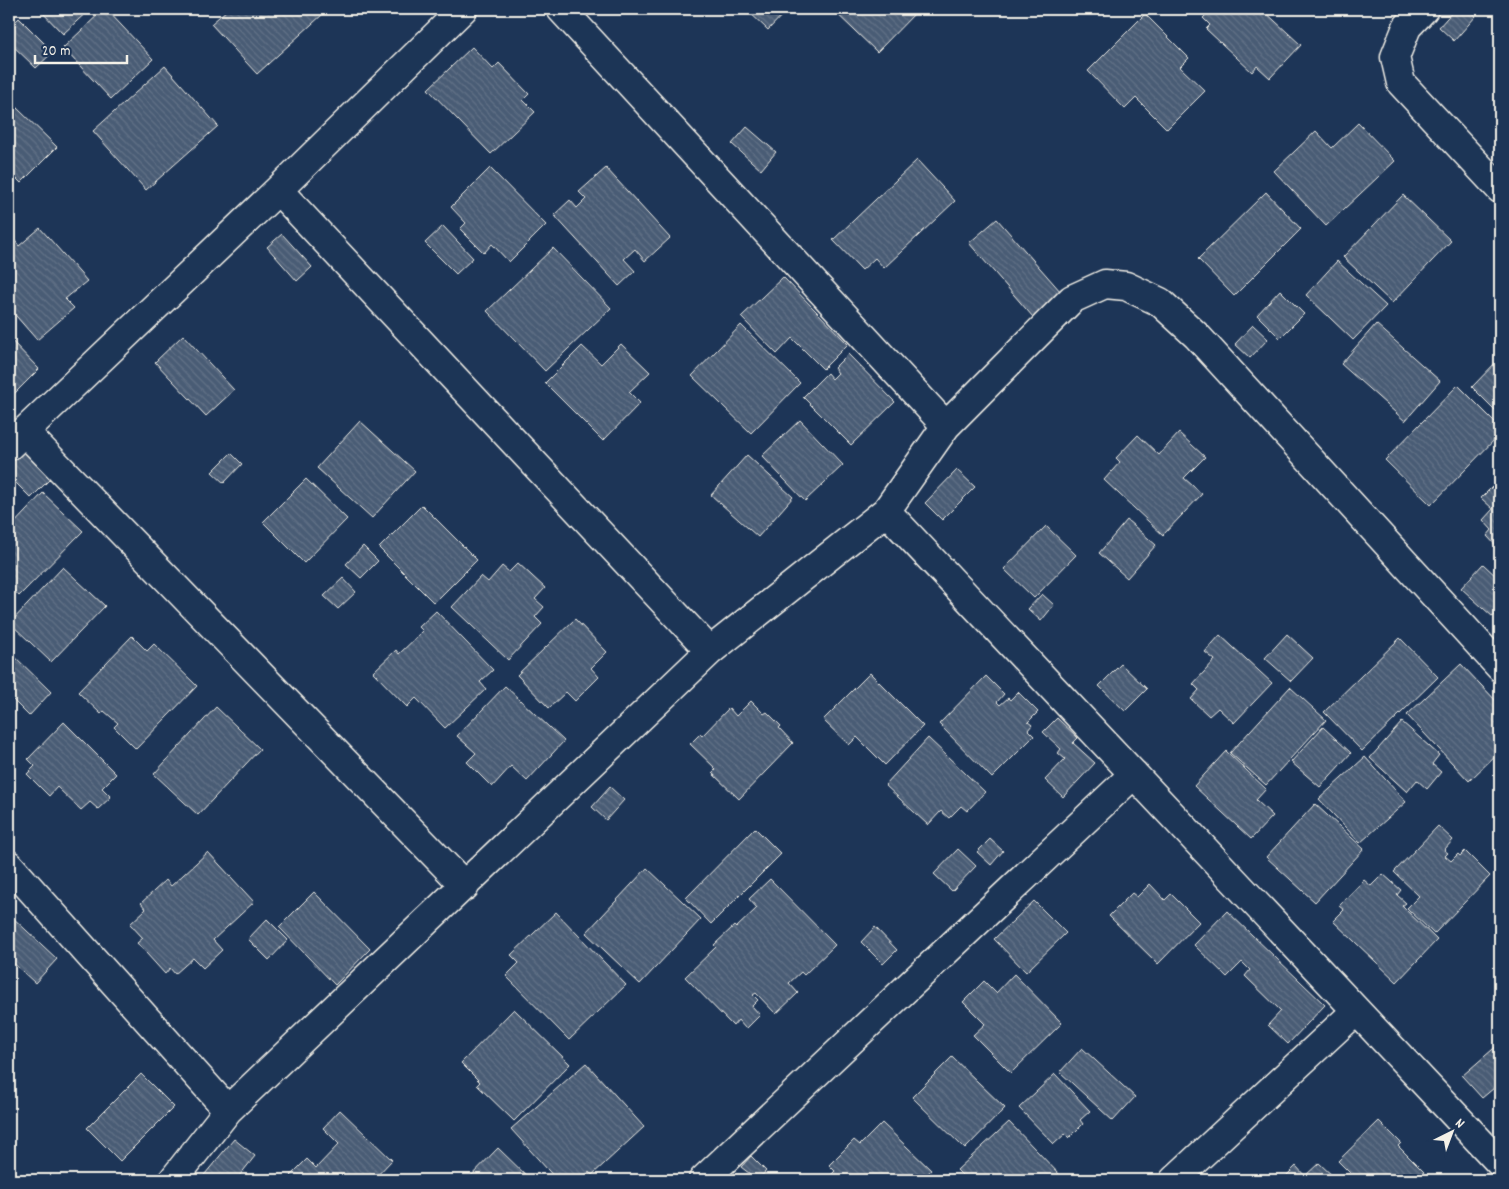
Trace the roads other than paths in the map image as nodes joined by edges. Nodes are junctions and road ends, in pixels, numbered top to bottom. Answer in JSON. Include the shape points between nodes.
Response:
{"nodes":[{"id":1,"x":463,"y":9,"type":"edge"},
{"id":2,"x":561,"y":9,"type":"edge"},
{"id":3,"x":1424,"y":9,"type":"edge"},
{"id":4,"x":1500,"y":189,"type":"edge"},
{"id":5,"x":278,"y":190,"type":"junction"},
{"id":6,"x":946,"y":426,"type":"junction"},
{"id":7,"x":17,"y":439,"type":"edge"},
{"id":8,"x":886,"y":511,"type":"junction"},
{"id":9,"x":710,"y":651,"type":"junction"},
{"id":10,"x":1500,"y":667,"type":"edge"},
{"id":11,"x":1134,"y":774,"type":"junction"},
{"id":12,"x":9,"y":865,"type":"edge"},
{"id":13,"x":465,"y":886,"type":"junction"},
{"id":14,"x":1356,"y":1011,"type":"junction"},
{"id":15,"x":228,"y":1110,"type":"junction"},
{"id":16,"x":1500,"y":1162,"type":"edge"},
{"id":17,"x":173,"y":1180,"type":"edge"},
{"id":18,"x":703,"y":1180,"type":"edge"},
{"id":19,"x":1174,"y":1180,"type":"edge"}],
"edges":[{"from":1,"to":5,"type":"street"},
{"from":2,"to":6,"type":"street"},
{"from":3,"to":4,"type":"street","via":[[1407,27],[1395,57],[1401,83]]},
{"from":5,"to":7,"type":"street"},
{"from":5,"to":9,"type":"street"},
{"from":6,"to":8,"type":"street"},
{"from":6,"to":10,"type":"street","via":[[1072,299],[1105,284],[1126,286],[1160,302],[1197,336]]},
{"from":7,"to":13,"type":"street"},
{"from":8,"to":9,"type":"street"},
{"from":8,"to":11,"type":"street"},
{"from":9,"to":13,"type":"street"},
{"from":11,"to":14,"type":"street"},
{"from":11,"to":18,"type":"street"},
{"from":12,"to":15,"type":"street"},
{"from":13,"to":15,"type":"street"},
{"from":14,"to":16,"type":"street"},
{"from":14,"to":19,"type":"street"},
{"from":15,"to":17,"type":"street"}]}
